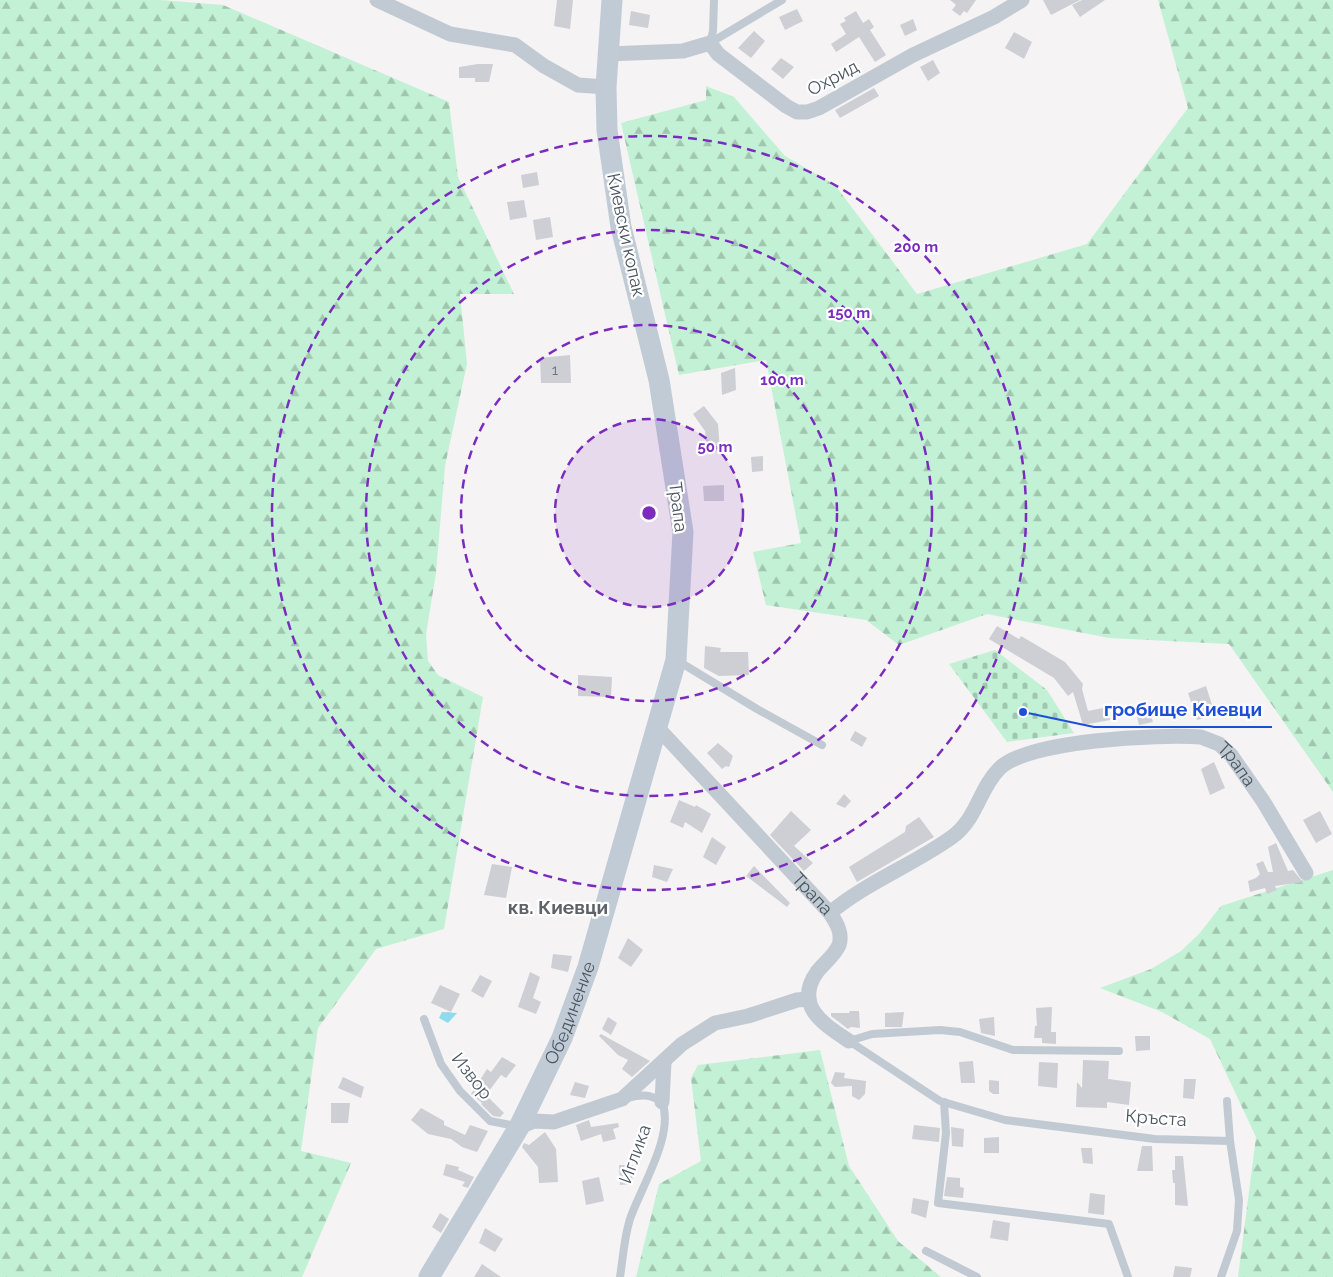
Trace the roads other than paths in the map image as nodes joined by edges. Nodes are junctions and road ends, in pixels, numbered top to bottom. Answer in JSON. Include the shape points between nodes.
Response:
{"nodes":[{"id":1,"x":377,"y":0,"type":"edge"},
{"id":2,"x":612,"y":0,"type":"edge"},
{"id":3,"x":714,"y":0,"type":"edge"},
{"id":4,"x":782,"y":0,"type":"edge"},
{"id":5,"x":1022,"y":0,"type":"edge"},
{"id":6,"x":710,"y":43,"type":"junction"},
{"id":7,"x":608,"y":54,"type":"junction"},
{"id":8,"x":606,"y":87,"type":"junction"},
{"id":9,"x":659,"y":380,"type":"joint"},
{"id":10,"x":676,"y":660,"type":"junction"},
{"id":11,"x":657,"y":727,"type":"junction"},
{"id":12,"x":822,"y":745,"type":"dead end"},
{"id":13,"x":1306,"y":873,"type":"dead end"},
{"id":14,"x":830,"y":913,"type":"junction"},
{"id":15,"x":809,"y":999,"type":"junction"},
{"id":16,"x":424,"y":1019,"type":"dead end"},
{"id":17,"x":849,"y":1041,"type":"junction"},
{"id":18,"x":1119,"y":1051,"type":"dead end"},
{"id":19,"x":664,"y":1062,"type":"junction"},
{"id":20,"x":622,"y":1099,"type":"junction"},
{"id":21,"x":1227,"y":1101,"type":"dead end"},
{"id":22,"x":662,"y":1102,"type":"junction"},
{"id":23,"x":944,"y":1102,"type":"junction"},
{"id":24,"x":519,"y":1127,"type":"junction"},
{"id":25,"x":1230,"y":1141,"type":"junction"},
{"id":26,"x":926,"y":1251,"type":"dead end"},
{"id":27,"x":430,"y":1277,"type":"edge"},
{"id":28,"x":620,"y":1277,"type":"edge"},
{"id":29,"x":977,"y":1277,"type":"edge"},
{"id":30,"x":1128,"y":1277,"type":"edge"},
{"id":31,"x":1221,"y":1277,"type":"edge"}],
"edges":[{"from":1,"to":8,"type":"street","via":[[450,34],[515,45],[578,86]]},
{"from":2,"to":7,"type":"street","name":"Киевски копак"},
{"from":3,"to":6,"type":"lane"},
{"from":4,"to":6,"type":"lane"},
{"from":5,"to":6,"type":"street","name":"Охрид","via":[[994,17],[913,55],[824,106],[807,112],[797,112],[786,106],[718,54]]},
{"from":6,"to":7,"type":"street","via":[[683,51]]},
{"from":7,"to":8,"type":"street","name":"Киевски копак"},
{"from":8,"to":9,"type":"street","name":"Киевски копак","via":[[606,130],[621,226]]},
{"from":9,"to":10,"type":"street","name":"Трапа","via":[[682,532]]},
{"from":10,"to":11,"type":"street","name":"Трапа"},
{"from":10,"to":12,"type":"lane"},
{"from":11,"to":14,"type":"street","name":"Трапа"},
{"from":11,"to":24,"type":"street","name":"Обединение","via":[[588,967],[562,1038]]},
{"from":13,"to":14,"type":"street","name":"Трапа","via":[[1244,772],[1219,744],[1195,736],[1137,737],[1044,749],[1017,756],[999,769],[970,819],[953,837],[849,897]]},
{"from":14,"to":15,"type":"street","via":[[839,928],[839,945],[816,973],[810,985]]},
{"from":15,"to":17,"type":"street","name":"Кръста","via":[[822,1024]]},
{"from":15,"to":19,"type":"street","via":[[715,1023],[682,1044]]},
{"from":16,"to":24,"type":"lane","name":"Извор","via":[[441,1064],[460,1091],[490,1121]]},
{"from":17,"to":18,"type":"lane","via":[[872,1034],[940,1030],[960,1032],[1013,1050]]},
{"from":17,"to":23,"type":"lane","name":"Кръста"},
{"from":19,"to":20,"type":"street"},
{"from":19,"to":22,"type":"street"},
{"from":20,"to":22,"type":"lane","name":"Иглика","via":[[649,1095]]},
{"from":20,"to":24,"type":"street","name":"Иглика","via":[[554,1122],[534,1121]]},
{"from":21,"to":25,"type":"lane"},
{"from":22,"to":28,"type":"lane","name":"Иглика","via":[[666,1110],[666,1127],[627,1228]]},
{"from":23,"to":25,"type":"lane","name":"Кръста","via":[[1026,1124],[1155,1138]]},
{"from":23,"to":30,"type":"lane","via":[[946,1133],[938,1203],[1109,1224]]},
{"from":24,"to":27,"type":"street","name":"Обединение"},
{"from":25,"to":31,"type":"lane","via":[[1239,1200],[1238,1223]]},
{"from":26,"to":29,"type":"lane"}]}
